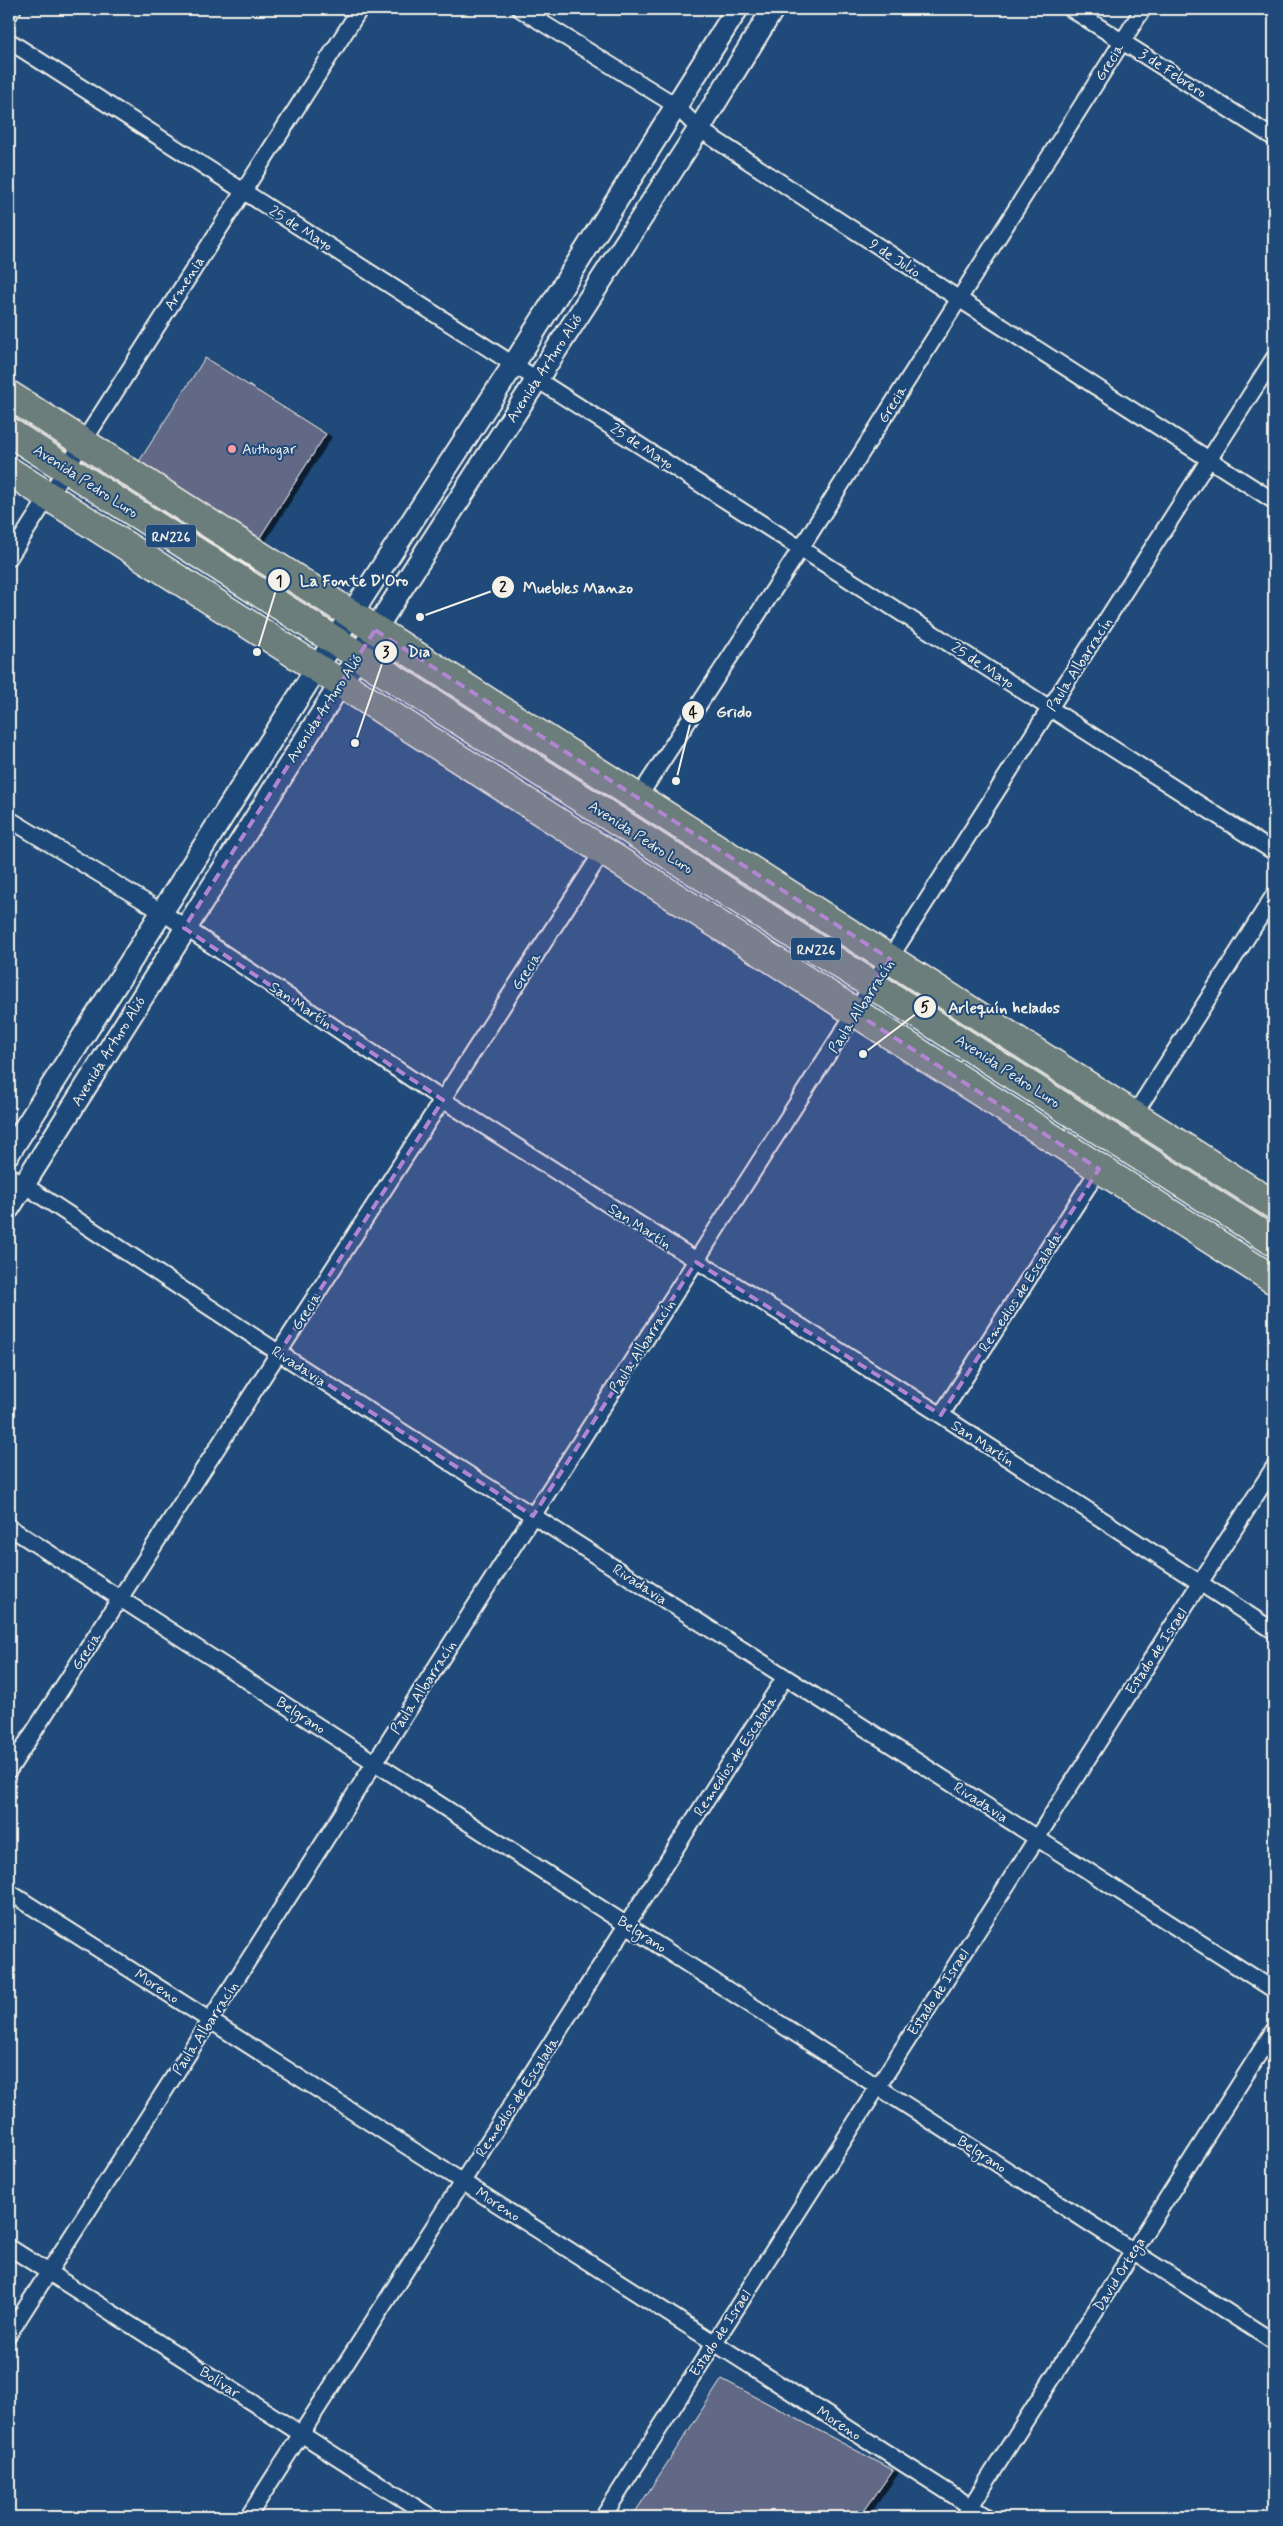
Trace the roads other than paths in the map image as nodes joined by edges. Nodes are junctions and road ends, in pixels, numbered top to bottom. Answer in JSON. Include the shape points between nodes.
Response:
{"nodes":[{"id":1,"x":13,"y":9,"type":"edge"},
{"id":2,"x":360,"y":9,"type":"edge"},
{"id":3,"x":520,"y":9,"type":"edge"},
{"id":4,"x":737,"y":9,"type":"edge"},
{"id":5,"x":773,"y":9,"type":"edge"},
{"id":6,"x":1071,"y":9,"type":"edge"},
{"id":7,"x":1143,"y":9,"type":"edge"},
{"id":8,"x":9,"y":15,"type":"edge"},
{"id":9,"x":9,"y":41,"type":"edge"},
{"id":10,"x":1122,"y":41,"type":"junction"},
{"id":11,"x":675,"y":105,"type":"junction"},
{"id":12,"x":699,"y":129,"type":"junction"},
{"id":13,"x":1274,"y":138,"type":"edge"},
{"id":14,"x":243,"y":192,"type":"junction"},
{"id":15,"x":959,"y":299,"type":"junction"},
{"id":16,"x":1274,"y":358,"type":"edge"},
{"id":17,"x":514,"y":364,"type":"junction"},
{"id":18,"x":537,"y":379,"type":"junction"},
{"id":19,"x":9,"y":395,"type":"edge"},
{"id":20,"x":9,"y":432,"type":"edge"},
{"id":21,"x":82,"y":442,"type":"junction"},
{"id":22,"x":1209,"y":460,"type":"junction"},
{"id":23,"x":65,"y":468,"type":"junction"},
{"id":24,"x":9,"y":471,"type":"edge"},
{"id":25,"x":48,"y":496,"type":"junction"},
{"id":26,"x":1274,"y":501,"type":"edge"},
{"id":27,"x":801,"y":548,"type":"junction"},
{"id":28,"x":9,"y":558,"type":"edge"},
{"id":29,"x":351,"y":614,"type":"junction"},
{"id":30,"x":375,"y":630,"type":"junction"},
{"id":31,"x":334,"y":640,"type":"junction"},
{"id":32,"x":358,"y":656,"type":"junction"},
{"id":33,"x":317,"y":668,"type":"junction"},
{"id":34,"x":340,"y":684,"type":"junction"},
{"id":35,"x":1050,"y":708,"type":"junction"},
{"id":36,"x":638,"y":798,"type":"junction"},
{"id":37,"x":9,"y":819,"type":"edge"},
{"id":38,"x":603,"y":851,"type":"junction"},
{"id":39,"x":1274,"y":852,"type":"edge"},
{"id":40,"x":1274,"y":895,"type":"edge"},
{"id":41,"x":162,"y":912,"type":"junction"},
{"id":42,"x":184,"y":928,"type":"junction"},
{"id":43,"x":890,"y":959,"type":"junction"},
{"id":44,"x":874,"y":986,"type":"junction"},
{"id":45,"x":856,"y":1013,"type":"junction"},
{"id":46,"x":443,"y":1100,"type":"junction"},
{"id":47,"x":1134,"y":1115,"type":"junction"},
{"id":48,"x":9,"y":1153,"type":"edge"},
{"id":49,"x":1099,"y":1169,"type":"junction"},
{"id":50,"x":16,"y":1180,"type":"edge"},
{"id":51,"x":1274,"y":1205,"type":"edge"},
{"id":52,"x":9,"y":1208,"type":"edge"},
{"id":53,"x":1274,"y":1242,"type":"edge"},
{"id":54,"x":696,"y":1262,"type":"junction"},
{"id":55,"x":1274,"y":1280,"type":"edge"},
{"id":56,"x":279,"y":1353,"type":"junction"},
{"id":57,"x":941,"y":1416,"type":"junction"},
{"id":58,"x":1274,"y":1468,"type":"edge"},
{"id":59,"x":534,"y":1516,"type":"junction"},
{"id":60,"x":9,"y":1527,"type":"edge"},
{"id":61,"x":1200,"y":1582,"type":"junction"},
{"id":62,"x":120,"y":1599,"type":"junction"},
{"id":63,"x":1274,"y":1631,"type":"edge"},
{"id":64,"x":786,"y":1677,"type":"junction"},
{"id":65,"x":375,"y":1763,"type":"junction"},
{"id":66,"x":9,"y":1770,"type":"edge"},
{"id":67,"x":1037,"y":1838,"type":"junction"},
{"id":68,"x":9,"y":1892,"type":"edge"},
{"id":69,"x":627,"y":1925,"type":"junction"},
{"id":70,"x":1274,"y":1990,"type":"edge"},
{"id":71,"x":210,"y":2020,"type":"junction"},
{"id":72,"x":1274,"y":2030,"type":"edge"},
{"id":73,"x":878,"y":2086,"type":"junction"},
{"id":74,"x":462,"y":2182,"type":"junction"},
{"id":75,"x":9,"y":2247,"type":"edge"},
{"id":76,"x":1134,"y":2251,"type":"junction"},
{"id":77,"x":49,"y":2272,"type":"junction"},
{"id":78,"x":9,"y":2334,"type":"edge"},
{"id":79,"x":1274,"y":2342,"type":"edge"},
{"id":80,"x":714,"y":2343,"type":"junction"},
{"id":81,"x":301,"y":2434,"type":"junction"},
{"id":82,"x":967,"y":2512,"type":"edge"},
{"id":83,"x":248,"y":2517,"type":"edge"},
{"id":84,"x":431,"y":2517,"type":"edge"},
{"id":85,"x":603,"y":2517,"type":"edge"},
{"id":86,"x":986,"y":2517,"type":"edge"}],
"edges":[{"from":1,"to":8,"type":"street"},
{"from":2,"to":14,"type":"street","name":"Armenia"},
{"from":3,"to":11,"type":"street","name":"9 de Julio"},
{"from":4,"to":11,"type":"main road","name":"Avenida Arturo Alió"},
{"from":5,"to":12,"type":"main road","name":"Avenida Arturo Alió"},
{"from":6,"to":10,"type":"street","name":"3 de Febrero"},
{"from":7,"to":10,"type":"street","name":"Grecia"},
{"from":9,"to":14,"type":"street","name":"25 de Mayo"},
{"from":10,"to":13,"type":"street","name":"3 de Febrero"},
{"from":10,"to":15,"type":"street","name":"Grecia"},
{"from":11,"to":12,"type":"street","name":"9 de Julio"},
{"from":11,"to":17,"type":"main road","name":"Avenida Arturo Alió"},
{"from":12,"to":15,"type":"street","name":"9 de Julio"},
{"from":12,"to":18,"type":"main road","name":"Avenida Arturo Alió"},
{"from":14,"to":17,"type":"street","name":"25 de Mayo"},
{"from":14,"to":21,"type":"street","name":"Armenia"},
{"from":15,"to":22,"type":"street","name":"9 de Julio"},
{"from":15,"to":27,"type":"street","name":"Grecia"},
{"from":16,"to":22,"type":"street","name":"Paula Albarracín"},
{"from":17,"to":18,"type":"street","name":"25 de Mayo"},
{"from":17,"to":29,"type":"main road","name":"Avenida Arturo Alió"},
{"from":18,"to":27,"type":"street","name":"25 de Mayo"},
{"from":18,"to":30,"type":"main road","name":"Avenida Arturo Alió"},
{"from":19,"to":21,"type":"highway","name":"Avenida Pedro Luro"},
{"from":20,"to":23,"type":"highway","name":"Avenida Pedro Luro","number":"RN226"},
{"from":21,"to":23,"type":"street","name":"Armenia"},
{"from":21,"to":29,"type":"highway","name":"Avenida Pedro Luro"},
{"from":22,"to":26,"type":"street","name":"9 de Julio"},
{"from":22,"to":35,"type":"street","name":"Paula Albarracín"},
{"from":23,"to":25,"type":"street","name":"Armenia"},
{"from":23,"to":31,"type":"highway","name":"Avenida Pedro Luro","number":"RN226"},
{"from":24,"to":25,"type":"highway"},
{"from":25,"to":28,"type":"street","name":"Armenia"},
{"from":25,"to":33,"type":"highway"},
{"from":27,"to":35,"type":"street","name":"25 de Mayo"},
{"from":27,"to":36,"type":"street","name":"Grecia"},
{"from":29,"to":30,"type":"highway","name":"Avenida Pedro Luro"},
{"from":29,"to":31,"type":"main road","name":"Avenida Arturo Alió"},
{"from":30,"to":32,"type":"main road","name":"Avenida Arturo Alió"},
{"from":30,"to":36,"type":"highway","name":"Avenida Pedro Luro"},
{"from":31,"to":32,"type":"highway","name":"Avenida Pedro Luro","number":"RN226"},
{"from":31,"to":33,"type":"main road","name":"Avenida Arturo Alió"},
{"from":32,"to":34,"type":"main road","name":"Avenida Arturo Alió"},
{"from":32,"to":44,"type":"highway","name":"Avenida Pedro Luro","number":"RN226"},
{"from":33,"to":34,"type":"highway"},
{"from":33,"to":41,"type":"main road","name":"Avenida Arturo Alió"},
{"from":34,"to":38,"type":"highway"},
{"from":34,"to":42,"type":"main road","name":"Avenida Arturo Alió"},
{"from":35,"to":39,"type":"street","name":"25 de Mayo"},
{"from":35,"to":43,"type":"street","name":"Paula Albarracín"},
{"from":36,"to":43,"type":"highway","name":"Avenida Pedro Luro"},
{"from":37,"to":41,"type":"street","name":"San Martín"},
{"from":38,"to":45,"type":"highway"},
{"from":38,"to":46,"type":"street","name":"Grecia"},
{"from":40,"to":47,"type":"street"},
{"from":41,"to":42,"type":"street","name":"San Martín"},
{"from":41,"to":48,"type":"main road","name":"Avenida Arturo Alió"},
{"from":42,"to":46,"type":"street","name":"San Martín"},
{"from":42,"to":50,"type":"main road","name":"Avenida Arturo Alió"},
{"from":43,"to":44,"type":"street","name":"Paula Albarracín"},
{"from":43,"to":47,"type":"highway","name":"Avenida Pedro Luro"},
{"from":44,"to":45,"type":"street","name":"Paula Albarracín"},
{"from":44,"to":53,"type":"highway","name":"Avenida Pedro Luro","number":"RN226"},
{"from":45,"to":49,"type":"highway"},
{"from":45,"to":54,"type":"street","name":"Paula Albarracín"},
{"from":46,"to":54,"type":"street","name":"San Martín"},
{"from":46,"to":56,"type":"street","name":"Grecia"},
{"from":47,"to":51,"type":"highway","name":"Avenida Pedro Luro"},
{"from":49,"to":55,"type":"highway"},
{"from":49,"to":57,"type":"street","name":"Remedios de Escalada"},
{"from":50,"to":52,"type":"main road","name":"Avenida Arturo Alió"},
{"from":50,"to":56,"type":"street","name":"Rivadavia"},
{"from":54,"to":57,"type":"street","name":"San Martín"},
{"from":54,"to":59,"type":"street","name":"Paula Albarracín"},
{"from":56,"to":59,"type":"street","name":"Rivadavia"},
{"from":56,"to":62,"type":"street","name":"Grecia"},
{"from":57,"to":61,"type":"street","name":"San Martín"},
{"from":58,"to":61,"type":"street","name":"Estado de Israel"},
{"from":59,"to":64,"type":"street","name":"Rivadavia"},
{"from":59,"to":65,"type":"street","name":"Paula Albarracín"},
{"from":60,"to":62,"type":"street","name":"Belgrano"},
{"from":61,"to":63,"type":"street","name":"San Martín"},
{"from":61,"to":67,"type":"street","name":"Estado de Israel"},
{"from":62,"to":65,"type":"street","name":"Belgrano"},
{"from":62,"to":66,"type":"street","name":"Grecia"},
{"from":64,"to":67,"type":"street","name":"Rivadavia"},
{"from":64,"to":69,"type":"street","name":"Remedios de Escalada"},
{"from":65,"to":69,"type":"street","name":"Belgrano"},
{"from":65,"to":71,"type":"street","name":"Paula Albarracín"},
{"from":67,"to":70,"type":"street","name":"Rivadavia"},
{"from":67,"to":73,"type":"street","name":"Estado de Israel"},
{"from":68,"to":71,"type":"street","name":"Moreno"},
{"from":69,"to":73,"type":"street","name":"Belgrano"},
{"from":69,"to":74,"type":"street","name":"Remedios de Escalada"},
{"from":71,"to":74,"type":"street","name":"Moreno"},
{"from":71,"to":77,"type":"street","name":"Paula Albarracín"},
{"from":72,"to":76,"type":"street","name":"David Ortega"},
{"from":73,"to":76,"type":"street","name":"Belgrano"},
{"from":73,"to":80,"type":"street","name":"Estado de Israel"},
{"from":74,"to":80,"type":"street","name":"Moreno"},
{"from":74,"to":81,"type":"street","name":"Remedios de Escalada"},
{"from":75,"to":77,"type":"street","name":"Bolívar"},
{"from":76,"to":79,"type":"street","name":"Belgrano"},
{"from":76,"to":82,"type":"street","name":"David Ortega"},
{"from":77,"to":78,"type":"street","name":"Paula Albarracín"},
{"from":77,"to":81,"type":"street","name":"Bolívar"},
{"from":80,"to":82,"type":"street","name":"Moreno"},
{"from":80,"to":85,"type":"street","name":"Estado de Israel"},
{"from":81,"to":83,"type":"street","name":"Remedios de Escalada"},
{"from":81,"to":84,"type":"street","name":"Bolívar"},
{"from":82,"to":86,"type":"street","name":"Moreno"}]}
